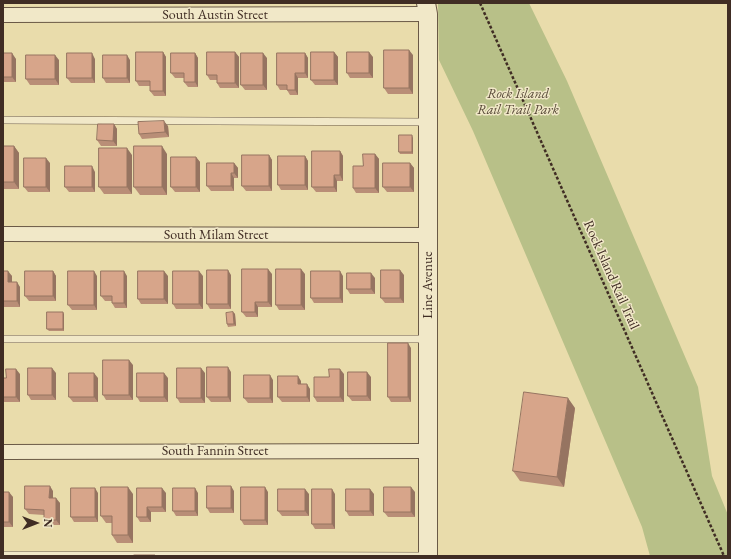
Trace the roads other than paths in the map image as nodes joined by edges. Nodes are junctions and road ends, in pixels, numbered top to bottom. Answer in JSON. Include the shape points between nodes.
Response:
{"nodes":[{"id":1,"x":427,"y":9,"type":"edge"},
{"id":2,"x":3,"y":15,"type":"edge"},
{"id":3,"x":3,"y":120,"type":"edge"},
{"id":4,"x":428,"y":122,"type":"junction"},
{"id":5,"x":3,"y":234,"type":"edge"},
{"id":6,"x":428,"y":235,"type":"junction"},
{"id":7,"x":3,"y":339,"type":"edge"},
{"id":8,"x":428,"y":339,"type":"junction"},
{"id":9,"x":427,"y":451,"type":"junction"},
{"id":10,"x":3,"y":452,"type":"edge"},
{"id":11,"x":3,"y":555,"type":"edge"},
{"id":12,"x":428,"y":556,"type":"edge"}],
"edges":[{"from":1,"to":2,"type":"street","name":"South Austin Street"},
{"from":1,"to":4,"type":"street","name":"Line Avenue"},
{"from":3,"to":4,"type":"lane"},
{"from":4,"to":6,"type":"street","name":"Line Avenue"},
{"from":5,"to":6,"type":"street","name":"South Milam Street"},
{"from":6,"to":8,"type":"street","name":"Line Avenue"},
{"from":7,"to":8,"type":"lane"},
{"from":8,"to":9,"type":"street","name":"Line Avenue"},
{"from":9,"to":10,"type":"street","name":"South Fannin Street"},
{"from":9,"to":12,"type":"street","name":"Line Avenue"},
{"from":11,"to":12,"type":"lane"}]}
